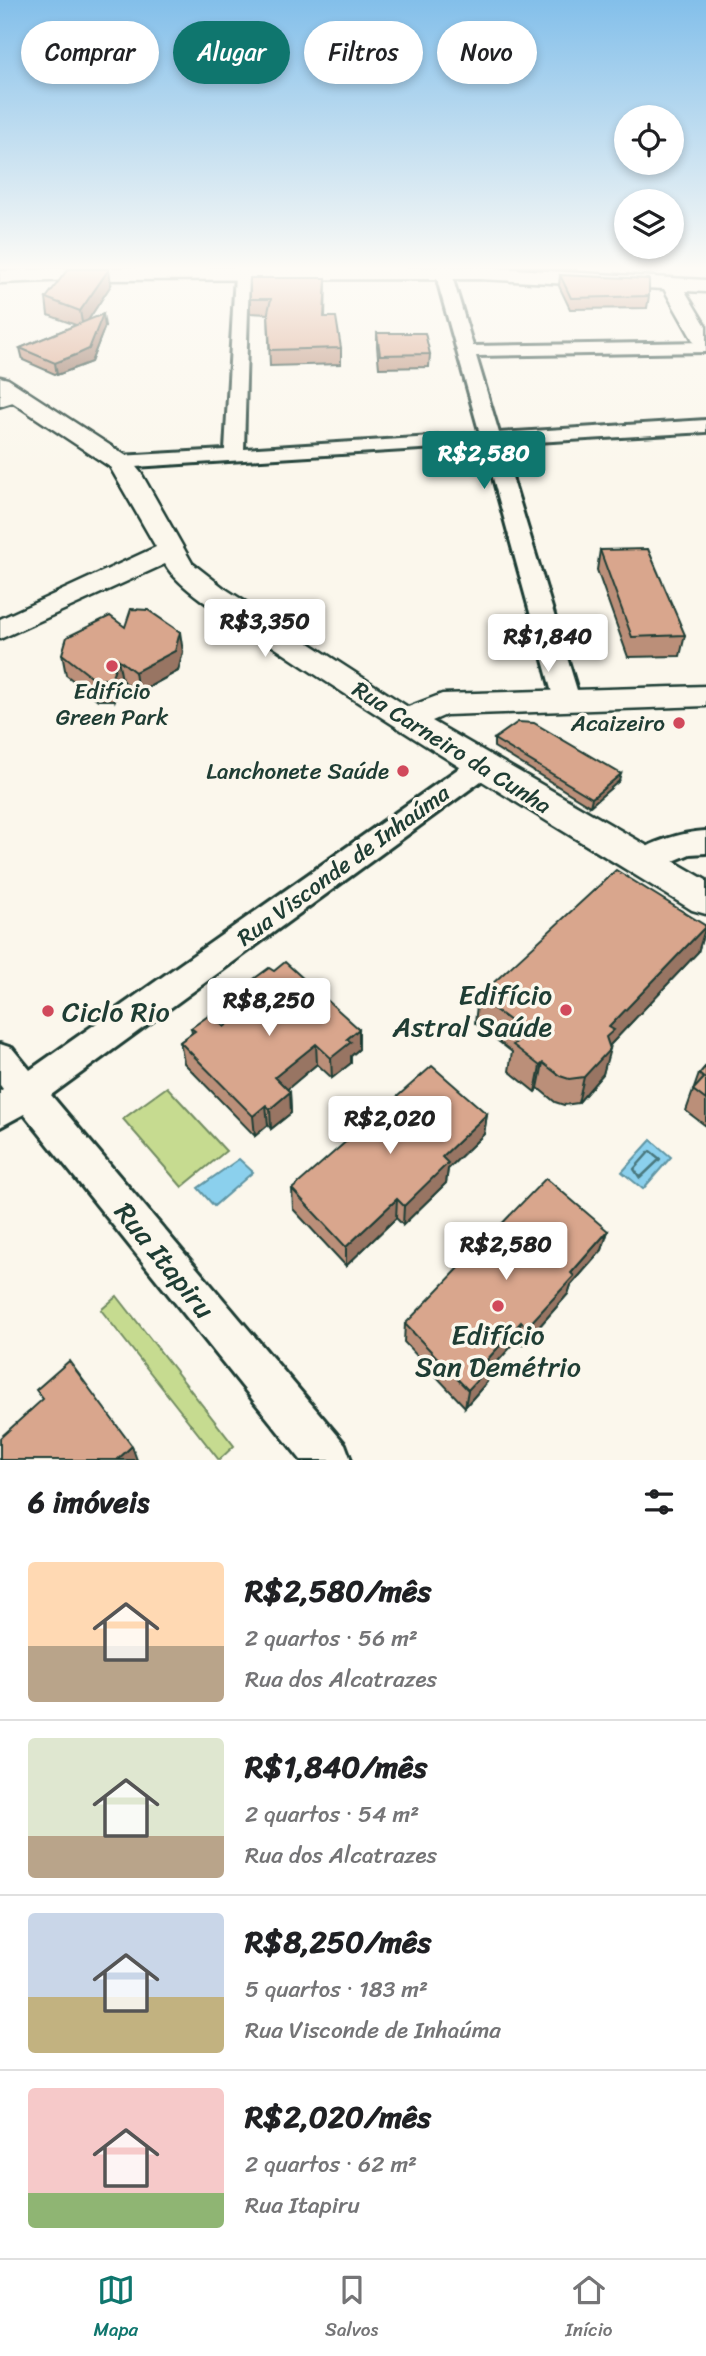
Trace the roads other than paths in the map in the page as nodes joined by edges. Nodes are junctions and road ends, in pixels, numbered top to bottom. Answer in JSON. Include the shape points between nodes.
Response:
{"nodes":[{"id":1,"x":239,"y":334,"type":"edge"},
{"id":2,"x":462,"y":334,"type":"edge"},
{"id":3,"x":706,"y":345,"type":"edge"},
{"id":4,"x":466,"y":351,"type":"junction"},
{"id":5,"x":6,"y":394,"type":"edge"},
{"id":6,"x":706,"y":426,"type":"edge"},
{"id":7,"x":490,"y":439,"type":"junction"},
{"id":8,"x":234,"y":455,"type":"junction"},
{"id":9,"x":119,"y":463,"type":"junction"},
{"id":10,"x":170,"y":551,"type":"junction"},
{"id":11,"x":0,"y":630,"type":"edge"},
{"id":12,"x":706,"y":696,"type":"edge"},
{"id":13,"x":567,"y":700,"type":"junction"},
{"id":14,"x":405,"y":720,"type":"junction"},
{"id":15,"x":482,"y":766,"type":"junction"},
{"id":16,"x":706,"y":842,"type":"edge"},
{"id":17,"x":643,"y":863,"type":"junction"},
{"id":18,"x":706,"y":899,"type":"edge"},
{"id":19,"x":0,"y":1059,"type":"edge"},
{"id":20,"x":13,"y":1101,"type":"edge"},
{"id":21,"x":329,"y":1460,"type":"edge"}],
"edges":[{"from":1,"to":8,"type":"street"},
{"from":2,"to":4,"type":"street"},
{"from":3,"to":4,"type":"street"},
{"from":4,"to":7,"type":"street"},
{"from":5,"to":9,"type":"street","name":"Rua Carneiro da Cunha"},
{"from":6,"to":7,"type":"street"},
{"from":7,"to":8,"type":"street"},
{"from":7,"to":13,"type":"street"},
{"from":8,"to":9,"type":"street"},
{"from":9,"to":10,"type":"street","name":"Rua Carneiro da Cunha"},
{"from":10,"to":11,"type":"street"},
{"from":10,"to":14,"type":"street","name":"Rua Carneiro da Cunha","via":[[181,568],[215,594]]},
{"from":12,"to":13,"type":"street"},
{"from":13,"to":14,"type":"street","via":[[442,705]]},
{"from":14,"to":15,"type":"street","name":"Rua Carneiro da Cunha"},
{"from":15,"to":17,"type":"street","name":"Rua Carneiro da Cunha"},
{"from":15,"to":20,"type":"street","name":"Rua Visconde de Inhaúma"},
{"from":16,"to":17,"type":"street","via":[[686,843]]},
{"from":17,"to":18,"type":"street","name":"Rua Carneiro da Cunha"},
{"from":19,"to":20,"type":"street","name":"Rua Itapiru"},
{"from":20,"to":21,"type":"street","name":"Rua Itapiru"}]}
